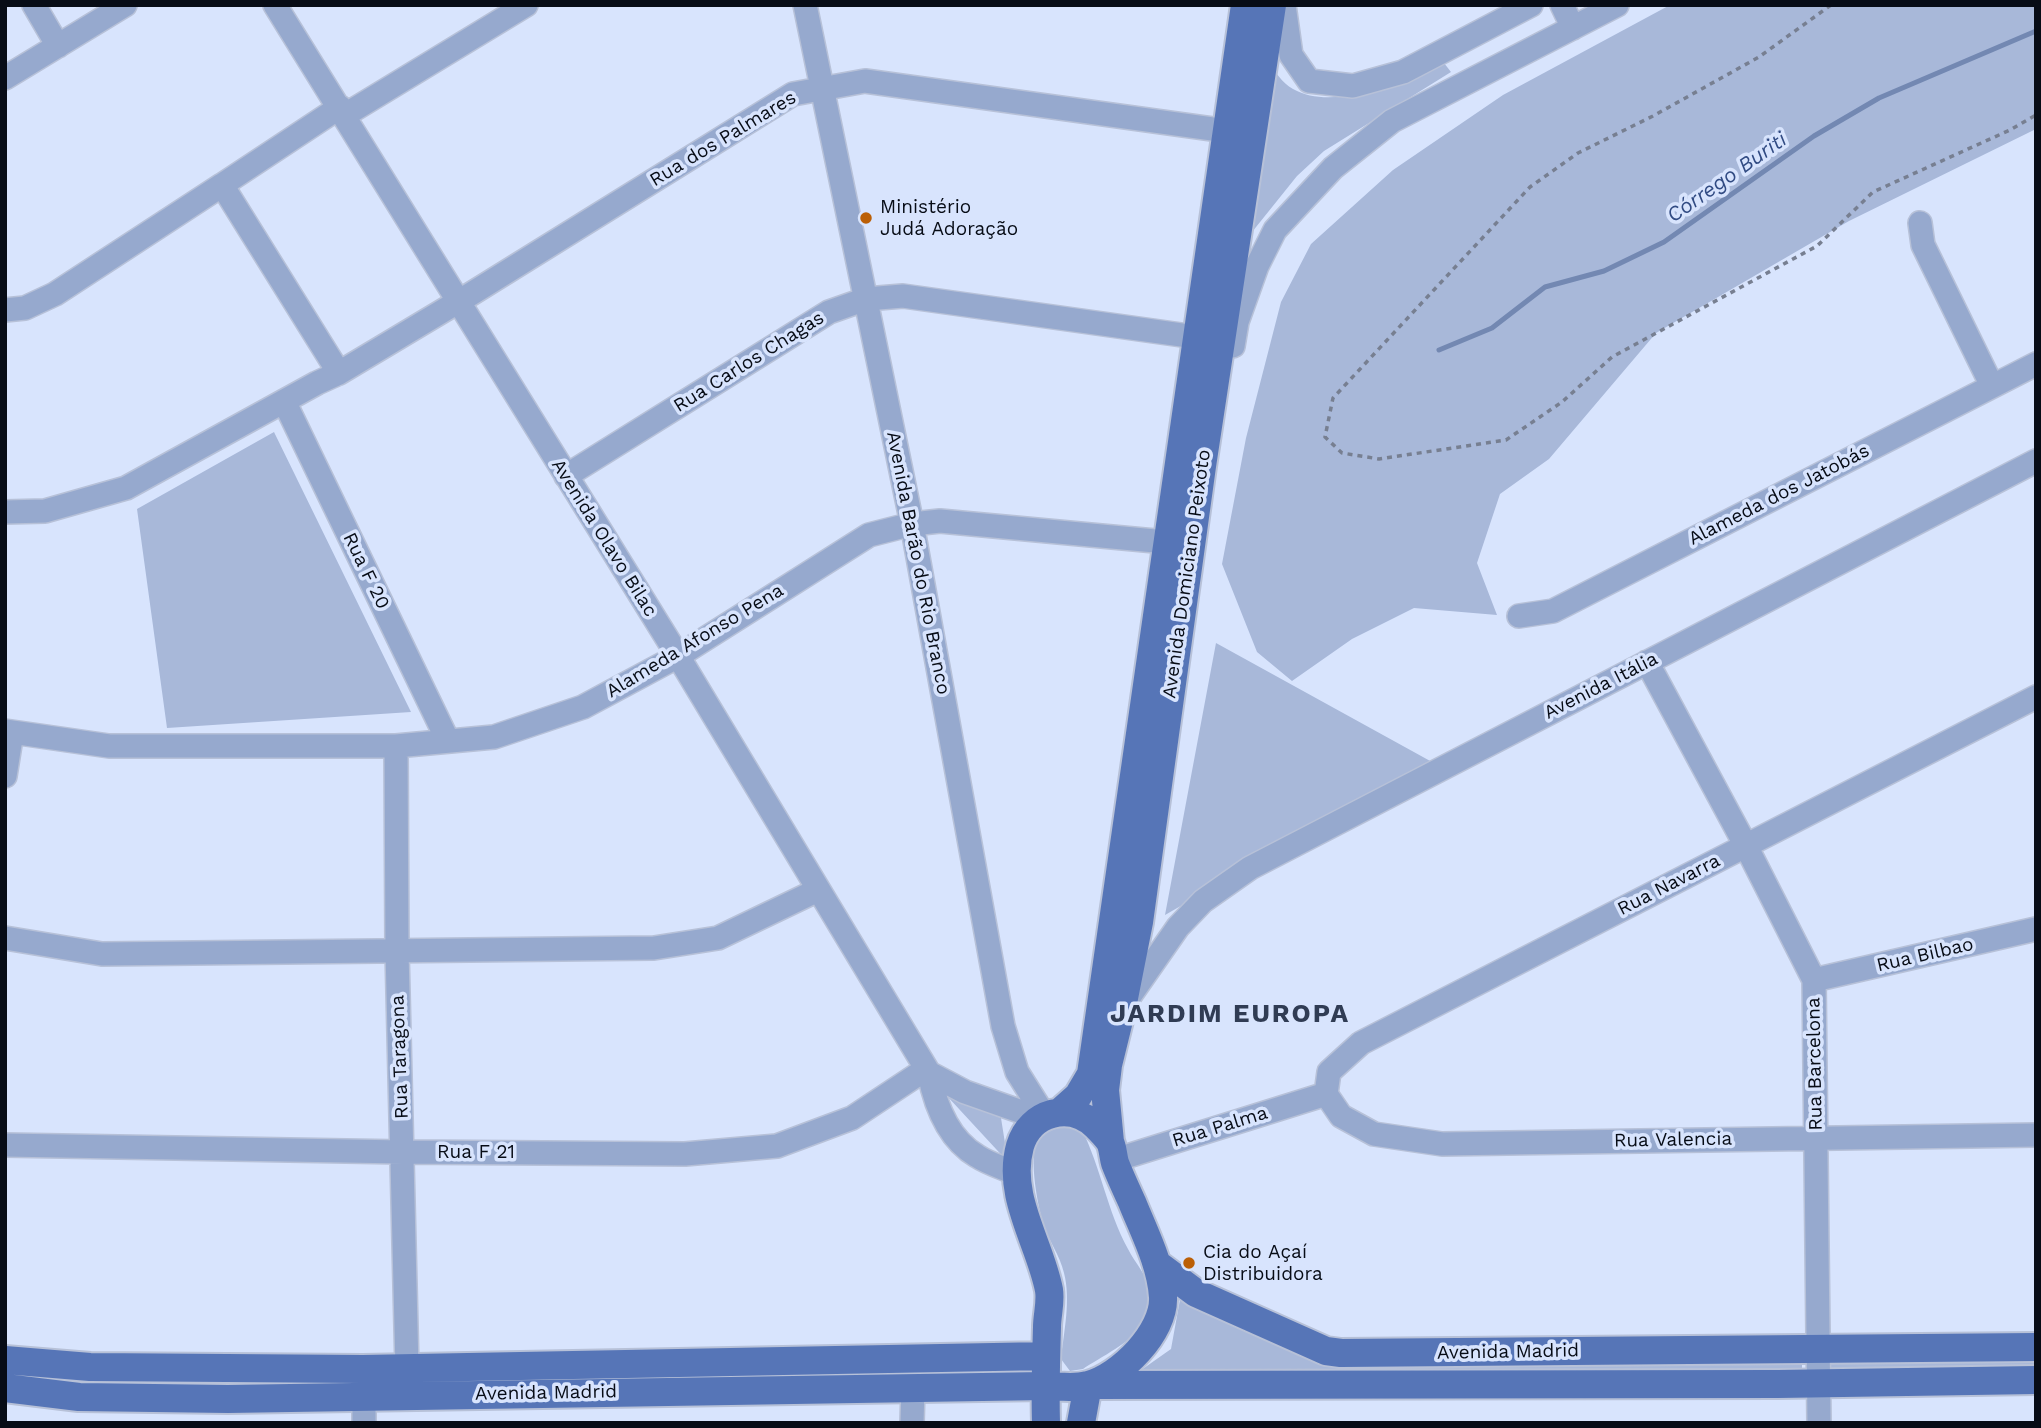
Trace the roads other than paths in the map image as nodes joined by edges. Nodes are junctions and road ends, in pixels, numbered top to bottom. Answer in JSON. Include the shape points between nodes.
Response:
{"nodes":[{"id":1,"x":34,"y":5,"type":"edge"},
{"id":2,"x":125,"y":5,"type":"edge"},
{"id":3,"x":275,"y":5,"type":"edge"},
{"id":4,"x":526,"y":5,"type":"edge"},
{"id":5,"x":805,"y":5,"type":"edge"},
{"id":6,"x":1245,"y":5,"type":"edge"},
{"id":7,"x":1272,"y":5,"type":"edge"},
{"id":8,"x":1284,"y":5,"type":"edge"},
{"id":9,"x":1531,"y":5,"type":"edge"},
{"id":10,"x":1562,"y":5,"type":"edge"},
{"id":11,"x":1617,"y":5,"type":"edge"},
{"id":12,"x":1573,"y":28,"type":"junction"},
{"id":13,"x":1483,"y":30,"type":"junction"},
{"id":14,"x":58,"y":46,"type":"junction"},
{"id":15,"x":1446,"y":49,"type":"junction"},
{"id":16,"x":1501,"y":65,"type":"junction"},
{"id":17,"x":5,"y":78,"type":"edge"},
{"id":18,"x":1463,"y":84,"type":"junction"},
{"id":19,"x":822,"y":87,"type":"junction"},
{"id":20,"x":343,"y":111,"type":"junction"},
{"id":21,"x":1227,"y":131,"type":"junction"},
{"id":22,"x":222,"y":185,"type":"junction"},
{"id":23,"x":1920,"y":223,"type":"dead end"},
{"id":24,"x":866,"y":299,"type":"junction"},
{"id":25,"x":457,"y":303,"type":"junction"},
{"id":26,"x":5,"y":310,"type":"edge"},
{"id":27,"x":1196,"y":337,"type":"junction"},
{"id":28,"x":2036,"y":364,"type":"edge"},
{"id":29,"x":339,"y":373,"type":"junction"},
{"id":30,"x":1992,"y":386,"type":"junction"},
{"id":31,"x":284,"y":401,"type":"junction"},
{"id":32,"x":2036,"y":461,"type":"edge"},
{"id":33,"x":1202,"y":466,"type":"junction"},
{"id":34,"x":566,"y":476,"type":"junction"},
{"id":35,"x":5,"y":512,"type":"edge"},
{"id":36,"x":912,"y":524,"type":"junction"},
{"id":37,"x":1166,"y":542,"type":"junction"},
{"id":38,"x":1519,"y":616,"type":"dead end"},
{"id":39,"x":678,"y":656,"type":"junction"},
{"id":40,"x":1647,"y":662,"type":"junction"},
{"id":41,"x":2036,"y":697,"type":"edge"},
{"id":42,"x":9,"y":732,"type":"edge"},
{"id":43,"x":448,"y":741,"type":"junction"},
{"id":44,"x":396,"y":746,"type":"junction"},
{"id":45,"x":5,"y":776,"type":"edge"},
{"id":46,"x":1746,"y":846,"type":"junction"},
{"id":47,"x":818,"y":890,"type":"junction"},
{"id":48,"x":1139,"y":922,"type":"junction"},
{"id":49,"x":1178,"y":927,"type":"junction"},
{"id":50,"x":2036,"y":929,"type":"edge"},
{"id":51,"x":6,"y":943,"type":"edge"},
{"id":52,"x":397,"y":951,"type":"junction"},
{"id":53,"x":1814,"y":981,"type":"junction"},
{"id":54,"x":1122,"y":1008,"type":"junction"},
{"id":55,"x":927,"y":1071,"type":"junction"},
{"id":56,"x":1326,"y":1094,"type":"junction"},
{"id":57,"x":1048,"y":1115,"type":"junction"},
{"id":58,"x":2036,"y":1135,"type":"edge"},
{"id":59,"x":1816,"y":1138,"type":"junction"},
{"id":60,"x":5,"y":1145,"type":"edge"},
{"id":61,"x":1112,"y":1151,"type":"junction"},
{"id":62,"x":403,"y":1152,"type":"junction"},
{"id":63,"x":1017,"y":1174,"type":"junction"},
{"id":64,"x":1157,"y":1265,"type":"junction"},
{"id":65,"x":2036,"y":1347,"type":"edge"},
{"id":66,"x":1818,"y":1348,"type":"junction"},
{"id":67,"x":1046,"y":1356,"type":"junction"},
{"id":68,"x":5,"y":1360,"type":"edge"},
{"id":69,"x":407,"y":1369,"type":"junction"},
{"id":70,"x":2036,"y":1380,"type":"edge"},
{"id":71,"x":1819,"y":1383,"type":"junction"},
{"id":72,"x":1088,"y":1385,"type":"junction"},
{"id":73,"x":1045,"y":1386,"type":"junction"},
{"id":74,"x":5,"y":1388,"type":"edge"},
{"id":75,"x":913,"y":1388,"type":"junction"},
{"id":76,"x":364,"y":1396,"type":"edge"},
{"id":77,"x":912,"y":1423,"type":"edge"},
{"id":78,"x":1046,"y":1423,"type":"edge"},
{"id":79,"x":1081,"y":1423,"type":"edge"},
{"id":80,"x":1819,"y":1423,"type":"edge"}],
"edges":[{"from":1,"to":14,"type":"street"},
{"from":2,"to":14,"type":"street"},
{"from":3,"to":20,"type":"street","name":"Avenida Olavo Bilac"},
{"from":4,"to":20,"type":"street"},
{"from":5,"to":19,"type":"street","name":"Avenida Barão do Rio Branco"},
{"from":6,"to":21,"type":"main road","name":"Avenida Domiciano Peixoto"},
{"from":7,"to":33,"type":"main road","name":"Avenida Domiciano Peixoto"},
{"from":8,"to":15,"type":"street","via":[[1290,55],[1309,81],[1353,86],[1403,72]]},
{"from":9,"to":13,"type":"street"},
{"from":10,"to":12,"type":"street"},
{"from":11,"to":12,"type":"street"},
{"from":12,"to":16,"type":"street"},
{"from":13,"to":15,"type":"street"},
{"from":13,"to":16,"type":"street"},
{"from":14,"to":17,"type":"street"},
{"from":15,"to":18,"type":"street"},
{"from":16,"to":18,"type":"street"},
{"from":18,"to":33,"type":"street","via":[[1392,121],[1333,168],[1275,230],[1237,322],[1217,440]]},
{"from":19,"to":21,"type":"street","name":"Rua dos Palmares","via":[[865,81]]},
{"from":19,"to":24,"type":"street","name":"Avenida Barão do Rio Branco"},
{"from":19,"to":25,"type":"street","name":"Rua dos Palmares","via":[[793,93]]},
{"from":20,"to":22,"type":"street"},
{"from":20,"to":25,"type":"street","name":"Avenida Olavo Bilac"},
{"from":21,"to":27,"type":"main road","name":"Avenida Domiciano Peixoto"},
{"from":22,"to":26,"type":"street","via":[[55,294],[25,308]]},
{"from":22,"to":29,"type":"street"},
{"from":23,"to":30,"type":"street","via":[[1923,245]]},
{"from":24,"to":27,"type":"street","name":"Rua Carlos Chagas","via":[[903,296]]},
{"from":24,"to":34,"type":"street","name":"Rua Carlos Chagas","via":[[829,312]]},
{"from":24,"to":36,"type":"street","name":"Avenida Barão do Rio Branco"},
{"from":25,"to":29,"type":"street"},
{"from":25,"to":34,"type":"street","name":"Avenida Olavo Bilac"},
{"from":27,"to":37,"type":"main road","name":"Avenida Domiciano Peixoto"},
{"from":28,"to":30,"type":"street","name":"Alameda dos Jatobás"},
{"from":29,"to":31,"type":"street"},
{"from":30,"to":38,"type":"street","name":"Alameda dos Jatobás","via":[[1553,611]]},
{"from":31,"to":35,"type":"street","via":[[126,488],[45,511]]},
{"from":31,"to":43,"type":"street","name":"Rua F 20"},
{"from":32,"to":40,"type":"street","name":"Avenida Itália"},
{"from":33,"to":48,"type":"main road","name":"Avenida Domiciano Peixoto"},
{"from":34,"to":39,"type":"street","name":"Avenida Olavo Bilac"},
{"from":36,"to":37,"type":"street","name":"Alameda Afonso Pena","via":[[940,521]]},
{"from":36,"to":39,"type":"street","name":"Alameda Afonso Pena","via":[[869,535]]},
{"from":36,"to":57,"type":"street","name":"Avenida Barão do Rio Branco","via":[[1003,1026],[1017,1072]]},
{"from":37,"to":57,"type":"main road","name":"Avenida Domiciano Peixoto","via":[[1091,1074],[1078,1096]]},
{"from":39,"to":43,"type":"street","name":"Alameda Afonso Pena","via":[[583,706],[494,737]]},
{"from":39,"to":47,"type":"street","name":"Avenida Olavo Bilac"},
{"from":40,"to":46,"type":"street","name":"Rua Barcelona"},
{"from":40,"to":49,"type":"street","name":"Avenida Itália","via":[[1250,868],[1203,901]]},
{"from":41,"to":46,"type":"street","name":"Rua Navarra"},
{"from":42,"to":44,"type":"street","name":"Alameda Afonso Pena","via":[[109,746]]},
{"from":42,"to":45,"type":"street"},
{"from":43,"to":44,"type":"street","name":"Alameda Afonso Pena"},
{"from":44,"to":52,"type":"street","name":"Rua Taragona"},
{"from":46,"to":53,"type":"street","name":"Rua Barcelona"},
{"from":46,"to":56,"type":"street","name":"Rua Navarra","via":[[1361,1043],[1329,1072]]},
{"from":47,"to":52,"type":"street","via":[[718,938],[654,948]]},
{"from":47,"to":55,"type":"street","name":"Avenida Olavo Bilac"},
{"from":48,"to":49,"type":"street","via":[[1157,931]]},
{"from":48,"to":54,"type":"main road","name":"Avenida Domiciano Peixoto"},
{"from":49,"to":54,"type":"street","name":"Avenida Itália"},
{"from":50,"to":53,"type":"street","name":"Rua Bilbao"},
{"from":51,"to":52,"type":"street","via":[[102,954]]},
{"from":52,"to":62,"type":"street","name":"Rua Taragona"},
{"from":53,"to":59,"type":"street","name":"Rua Barcelona"},
{"from":54,"to":61,"type":"main road","name":"Avenida Domiciano Peixoto","via":[[1105,1090]]},
{"from":55,"to":57,"type":"street","via":[[965,1092]]},
{"from":55,"to":62,"type":"street","name":"Rua F 21","via":[[852,1118],[777,1146],[685,1154]]},
{"from":55,"to":63,"type":"street","name":"Avenida Olavo Bilac","via":[[934,1099],[959,1141],[977,1156]]},
{"from":56,"to":59,"type":"street","name":"Rua Valencia","via":[[1341,1116],[1374,1134],[1442,1143]]},
{"from":56,"to":61,"type":"street","name":"Rua Palma"},
{"from":57,"to":61,"type":"main road","via":[[1083,1118],[1094,1125]]},
{"from":57,"to":63,"type":"main road","name":"Avenida Domiciano Peixoto","via":[[1026,1133]]},
{"from":58,"to":59,"type":"street","name":"Rua Valencia"},
{"from":59,"to":66,"type":"street","name":"Rua Barcelona"},
{"from":60,"to":62,"type":"street","name":"Rua F 21"},
{"from":61,"to":64,"type":"main road"},
{"from":62,"to":69,"type":"street","name":"Rua Taragona"},
{"from":63,"to":67,"type":"main road","via":[[1029,1233],[1049,1290]]},
{"from":64,"to":66,"type":"main road","name":"Avenida Madrid","via":[[1196,1293],[1326,1351],[1341,1353]]},
{"from":64,"to":72,"type":"main road","name":"Avenida Madrid","via":[[1163,1300],[1157,1324],[1128,1361]]},
{"from":65,"to":66,"type":"main road","name":"Avenida Madrid"},
{"from":66,"to":71,"type":"street","name":"Rua Barcelona"},
{"from":67,"to":69,"type":"main road","name":"Avenida Madrid"},
{"from":67,"to":73,"type":"main road"},
{"from":68,"to":76,"type":"main road","name":"Avenida Madrid"},
{"from":69,"to":76,"type":"main road","name":"Avenida Madrid"},
{"from":70,"to":71,"type":"main road","name":"Avenida Madrid"},
{"from":71,"to":72,"type":"main road","name":"Avenida Madrid"},
{"from":71,"to":80,"type":"street","name":"Rua Barcelona"},
{"from":72,"to":73,"type":"main road","name":"Avenida Madrid"},
{"from":72,"to":79,"type":"main road"},
{"from":73,"to":75,"type":"main road","name":"Avenida Madrid"},
{"from":73,"to":78,"type":"main road"},
{"from":74,"to":76,"type":"main road","name":"Avenida Madrid","via":[[79,1397]]},
{"from":75,"to":76,"type":"main road","name":"Avenida Madrid"},
{"from":75,"to":77,"type":"street"}]}
